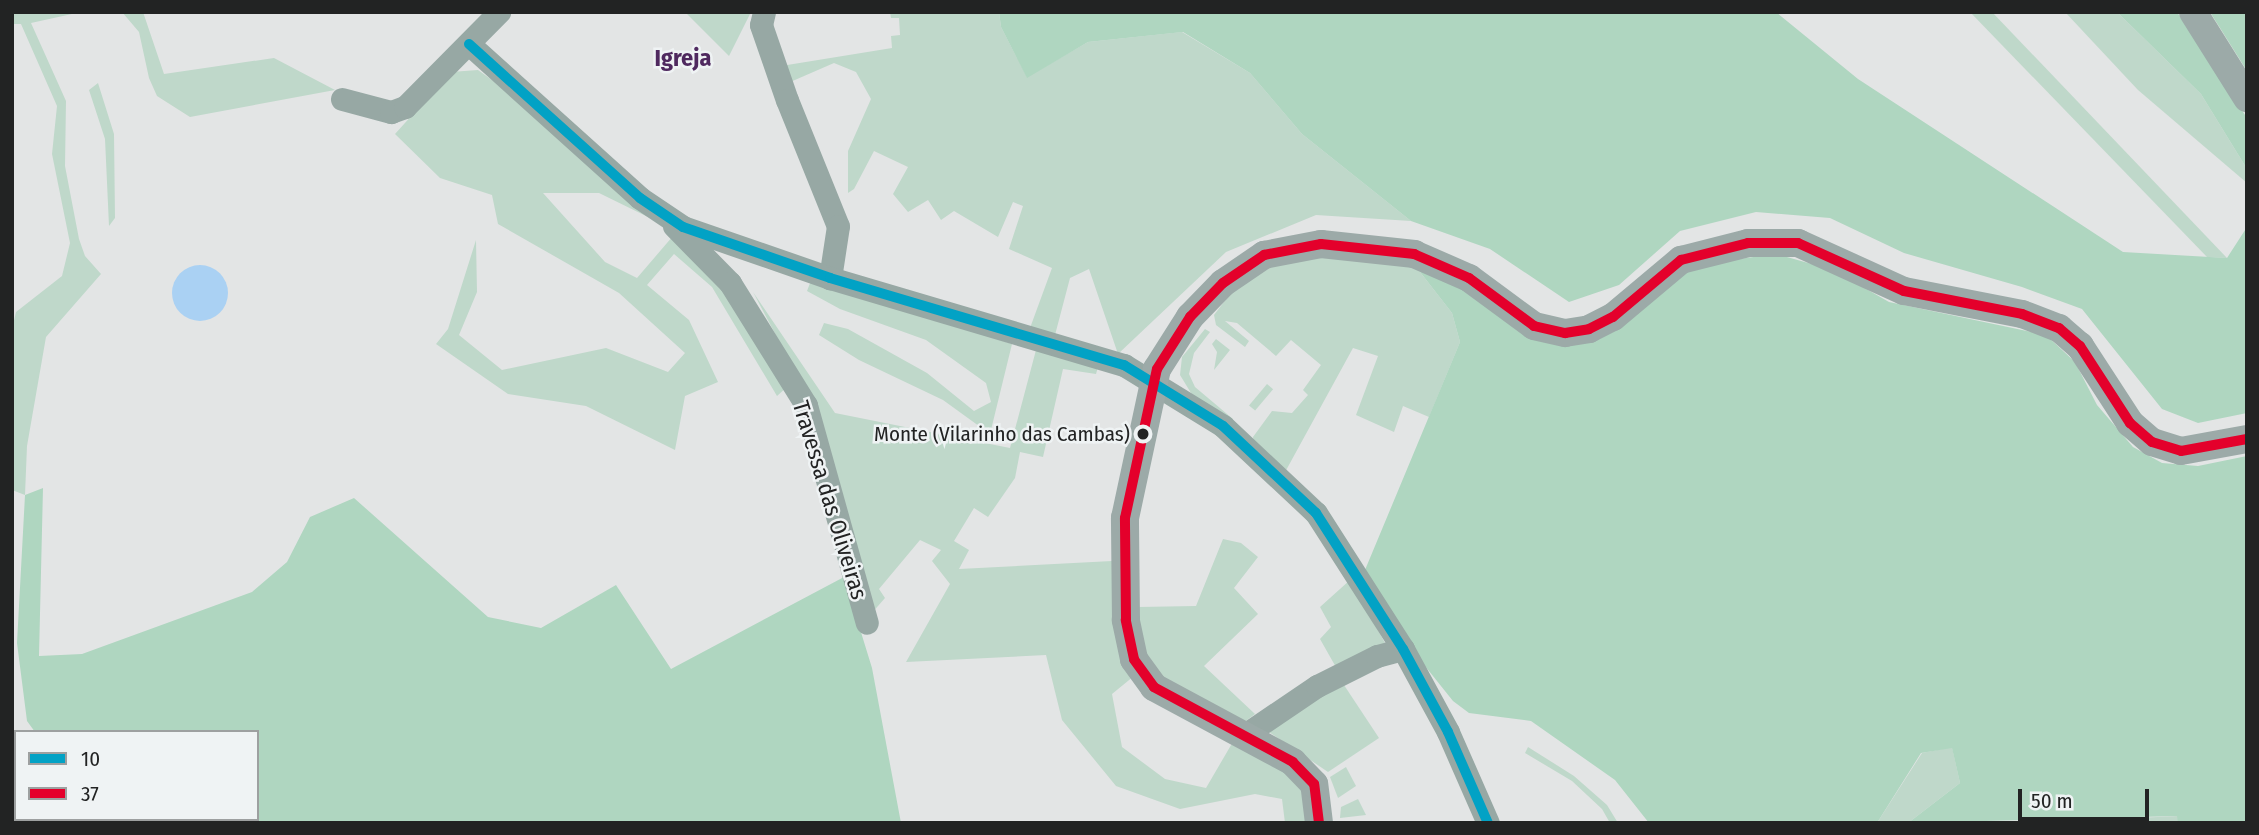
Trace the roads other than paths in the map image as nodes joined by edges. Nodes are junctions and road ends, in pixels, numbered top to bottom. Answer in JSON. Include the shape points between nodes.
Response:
{"nodes":[{"id":1,"x":499,"y":12,"type":"edge"},
{"id":2,"x":764,"y":12,"type":"edge"},
{"id":3,"x":2193,"y":12,"type":"edge"},
{"id":4,"x":469,"y":44,"type":"junction"},
{"id":5,"x":2247,"y":98,"type":"edge"},
{"id":6,"x":342,"y":99,"type":"dead end"},
{"id":7,"x":662,"y":214,"type":"junction"},
{"id":8,"x":830,"y":278,"type":"junction"},
{"id":9,"x":1153,"y":383,"type":"junction"},
{"id":10,"x":2247,"y":439,"type":"edge"},
{"id":11,"x":867,"y":623,"type":"dead end"},
{"id":12,"x":1403,"y":649,"type":"junction"},
{"id":13,"x":1246,"y":734,"type":"junction"},
{"id":14,"x":1320,"y":823,"type":"edge"},
{"id":15,"x":1488,"y":823,"type":"edge"}],
"edges":[{"from":1,"to":4,"type":"street"},
{"from":2,"to":8,"type":"street","via":[[761,25],[782,88],[838,226]]},
{"from":3,"to":5,"type":"main road"},
{"from":4,"to":6,"type":"street","via":[[405,107],[391,112]]},
{"from":4,"to":7,"type":"street"},
{"from":7,"to":8,"type":"street","via":[[683,227]]},
{"from":7,"to":11,"type":"street","name":"Travessa das Oliveiras","via":[[730,283],[806,405]]},
{"from":8,"to":9,"type":"street","via":[[1124,365]]},
{"from":9,"to":10,"type":"main road","via":[[1165,352],[1190,317],[1247,264],[1280,248],[1333,245],[1422,257],[1469,278],[1527,322],[1565,333],[1589,329],[1613,317],[1681,260],[1774,241],[1820,250],[1904,291],[2022,314],[2050,324],[2080,346],[2130,423],[2152,442],[2181,451]]},
{"from":9,"to":12,"type":"street","via":[[1223,426],[1316,513]]},
{"from":9,"to":13,"type":"main road","via":[[1125,519],[1124,589],[1134,659],[1163,694]]},
{"from":12,"to":13,"type":"street","via":[[1377,656],[1317,687]]},
{"from":12,"to":15,"type":"street","via":[[1464,764]]},
{"from":13,"to":14,"type":"main road","via":[[1305,772],[1319,797]]}]}
